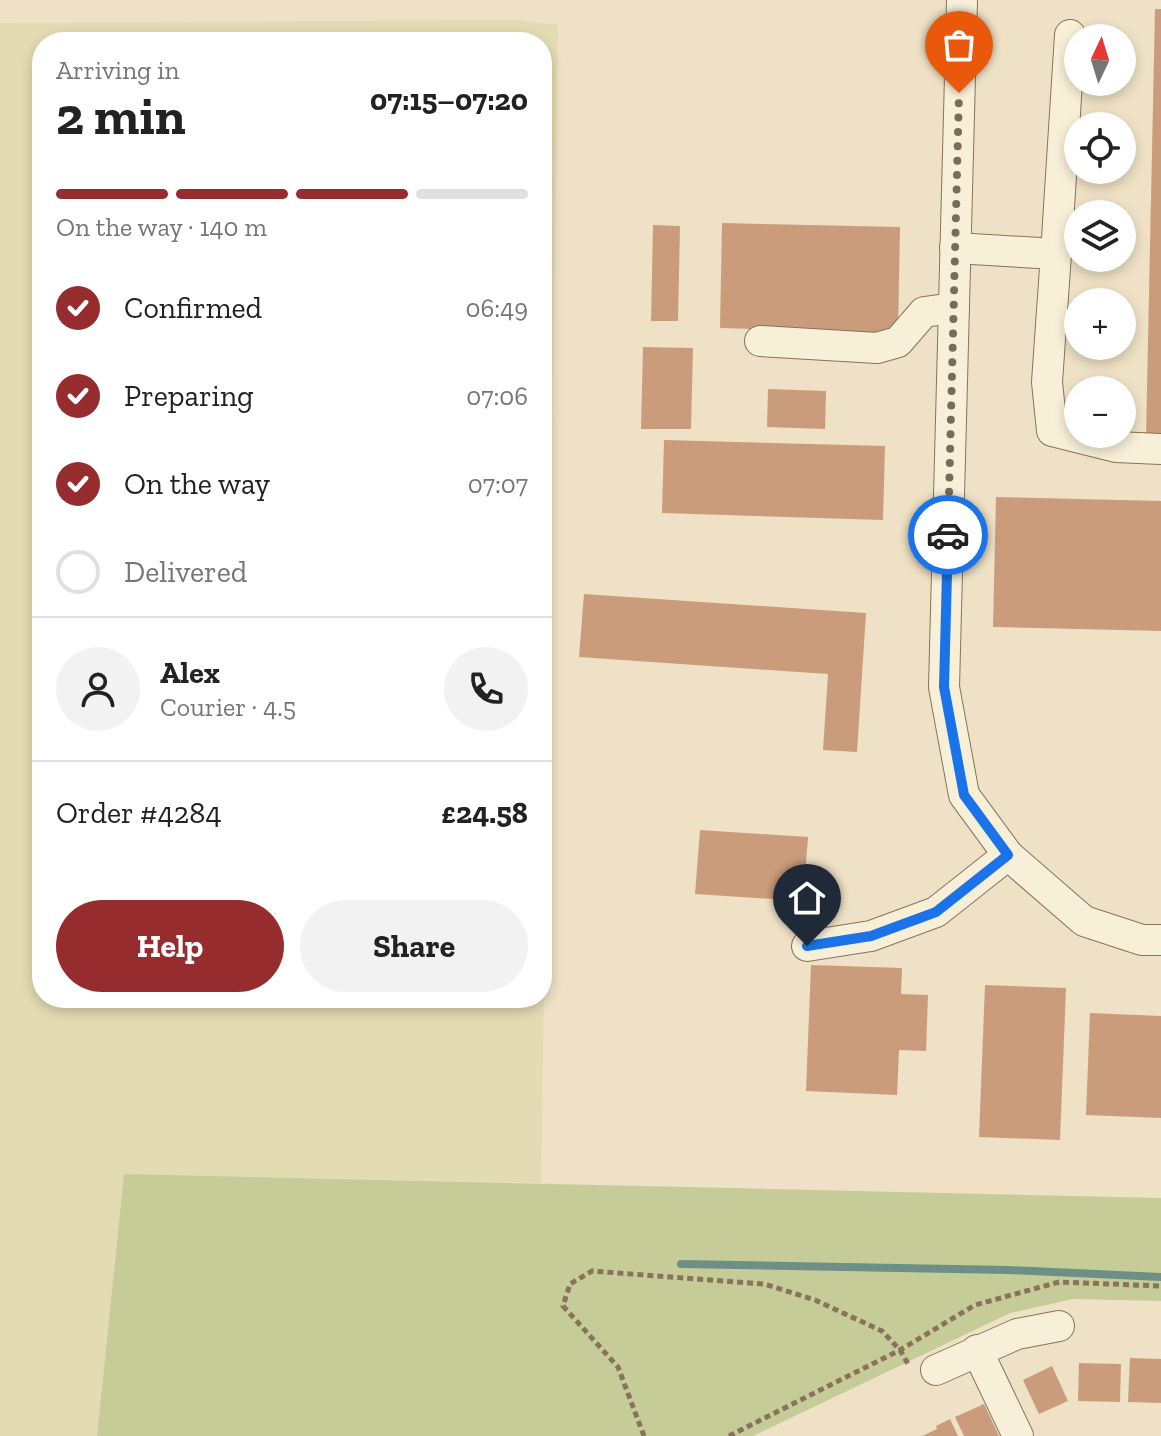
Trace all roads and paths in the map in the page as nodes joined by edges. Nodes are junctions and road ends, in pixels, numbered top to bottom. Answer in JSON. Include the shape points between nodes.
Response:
{"nodes":[{"id":1,"x":962,"y":0,"type":"edge"},
{"id":2,"x":1066,"y":96,"type":"edge"},
{"id":3,"x":955,"y":248,"type":"junction"},
{"id":4,"x":1056,"y":254,"type":"junction"},
{"id":5,"x":954,"y":308,"type":"junction"},
{"id":6,"x":760,"y":341,"type":"dead end"},
{"id":7,"x":1161,"y":449,"type":"edge"},
{"id":8,"x":1008,"y":855,"type":"junction"},
{"id":9,"x":1161,"y":940,"type":"edge"},
{"id":10,"x":807,"y":946,"type":"dead end"},
{"id":11,"x":1059,"y":1326,"type":"dead end"},
{"id":12,"x":977,"y":1350,"type":"junction"},
{"id":13,"x":924,"y":1370,"type":"joint"},
{"id":14,"x":644,"y":1436,"type":"edge"},
{"id":15,"x":1018,"y":1436,"type":"edge"}],
"edges":[{"from":1,"to":3,"type":"street"},
{"from":2,"to":4,"type":"street"},
{"from":3,"to":4,"type":"street"},
{"from":3,"to":5,"type":"street"},
{"from":4,"to":7,"type":"street","via":[[1047,382],[1052,431],[1116,447]]},
{"from":5,"to":6,"type":"street","via":[[924,312],[898,342],[877,348]]},
{"from":5,"to":8,"type":"street","via":[[944,687],[964,795]]},
{"from":8,"to":9,"type":"street","via":[[1084,921],[1142,940]]},
{"from":8,"to":10,"type":"street","via":[[936,912],[871,936]]},
{"from":11,"to":12,"type":"street","via":[[1017,1334]]},
{"from":12,"to":13,"type":"street"},
{"from":12,"to":15,"type":"street"},
{"from":13,"to":14,"type":"path","via":[[882,1331],[815,1300],[764,1284],[592,1271],[570,1284],[563,1306],[618,1367]]}]}
